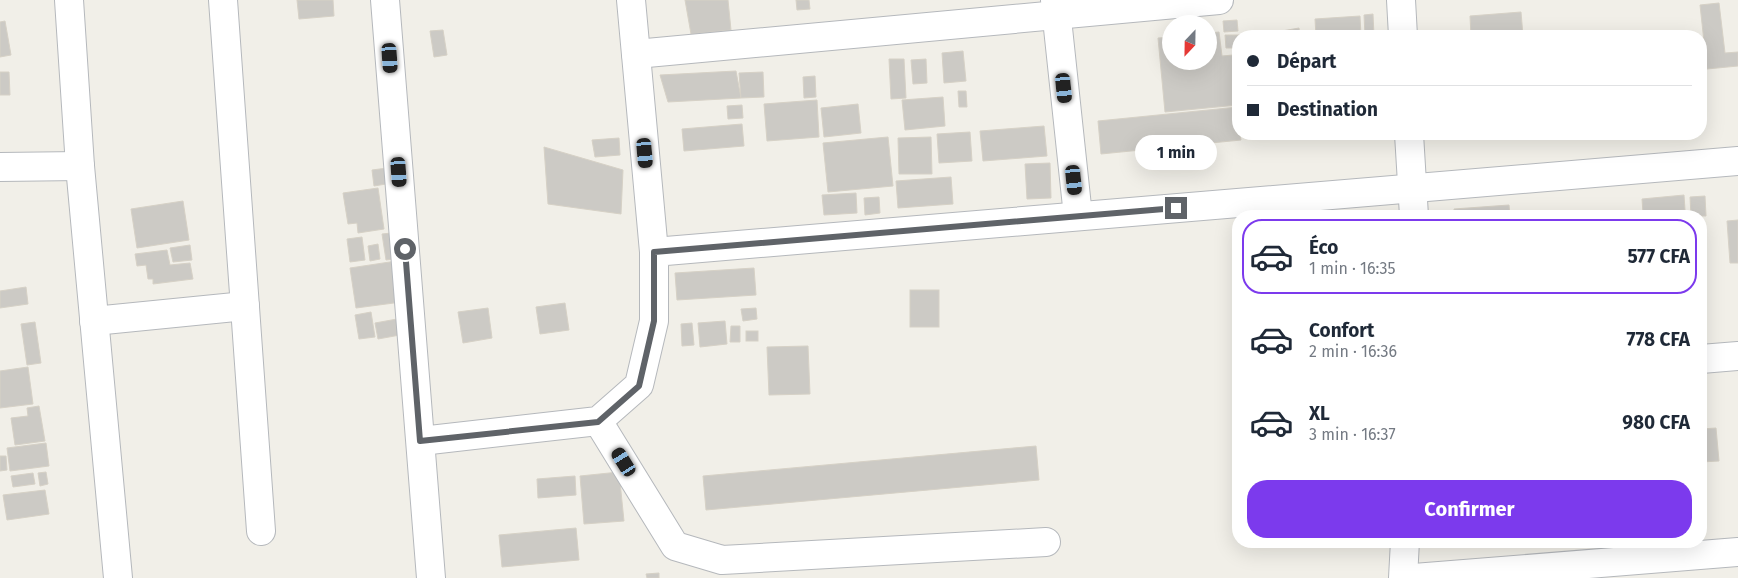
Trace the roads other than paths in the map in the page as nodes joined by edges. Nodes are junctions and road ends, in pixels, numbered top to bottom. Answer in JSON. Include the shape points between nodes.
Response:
{"nodes":[{"id":1,"x":69,"y":0,"type":"edge"},
{"id":2,"x":223,"y":0,"type":"edge"},
{"id":3,"x":385,"y":0,"type":"edge"},
{"id":4,"x":631,"y":0,"type":"edge"},
{"id":5,"x":1220,"y":0,"type":"edge"},
{"id":6,"x":1401,"y":0,"type":"edge"},
{"id":7,"x":1056,"y":7,"type":"edge"},
{"id":8,"x":1403,"y":30,"type":"edge"},
{"id":9,"x":636,"y":54,"type":"junction"},
{"id":10,"x":1409,"y":140,"type":"edge"},
{"id":11,"x":1738,"y":161,"type":"edge"},
{"id":12,"x":80,"y":166,"type":"junction"},
{"id":13,"x":0,"y":167,"type":"edge"},
{"id":14,"x":1412,"y":188,"type":"junction"},
{"id":15,"x":1414,"y":210,"type":"edge"},
{"id":16,"x":1078,"y":216,"type":"junction"},
{"id":17,"x":654,"y":252,"type":"junction"},
{"id":18,"x":245,"y":306,"type":"junction"},
{"id":19,"x":94,"y":321,"type":"junction"},
{"id":20,"x":1738,"y":356,"type":"edge"},
{"id":21,"x":1707,"y":359,"type":"edge"},
{"id":22,"x":598,"y":422,"type":"junction"},
{"id":23,"x":420,"y":441,"type":"junction"},
{"id":24,"x":261,"y":531,"type":"dead end"},
{"id":25,"x":1046,"y":542,"type":"dead end"},
{"id":26,"x":1405,"y":548,"type":"edge"},
{"id":27,"x":1738,"y":552,"type":"edge"},
{"id":28,"x":721,"y":569,"type":"edge"},
{"id":29,"x":118,"y":578,"type":"edge"},
{"id":30,"x":431,"y":578,"type":"edge"},
{"id":31,"x":1403,"y":578,"type":"edge"},
{"id":32,"x":1414,"y":578,"type":"edge"}],
"edges":[{"from":1,"to":12,"type":"street"},
{"from":2,"to":18,"type":"street"},
{"from":3,"to":23,"type":"street"},
{"from":4,"to":9,"type":"street"},
{"from":5,"to":7,"type":"street"},
{"from":6,"to":8,"type":"street"},
{"from":7,"to":9,"type":"street"},
{"from":7,"to":16,"type":"street"},
{"from":9,"to":17,"type":"street"},
{"from":10,"to":14,"type":"street"},
{"from":11,"to":14,"type":"street"},
{"from":12,"to":13,"type":"street"},
{"from":12,"to":19,"type":"street"},
{"from":14,"to":15,"type":"street"},
{"from":14,"to":16,"type":"street"},
{"from":16,"to":17,"type":"street"},
{"from":17,"to":22,"type":"street","via":[[654,321],[639,386]]},
{"from":18,"to":19,"type":"street"},
{"from":18,"to":24,"type":"street"},
{"from":19,"to":29,"type":"street"},
{"from":20,"to":21,"type":"street"},
{"from":22,"to":23,"type":"street"},
{"from":22,"to":28,"type":"street","via":[[675,546]]},
{"from":23,"to":30,"type":"street"},
{"from":25,"to":28,"type":"street"},
{"from":26,"to":31,"type":"street"},
{"from":27,"to":32,"type":"street"}]}
